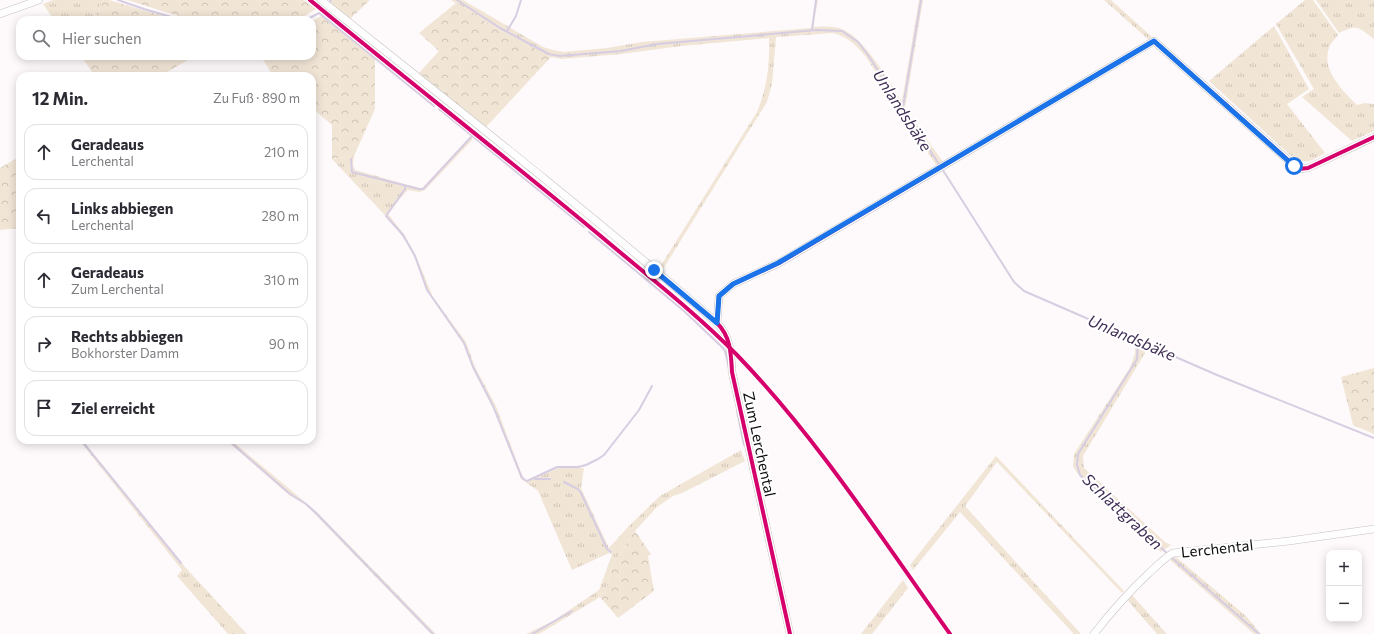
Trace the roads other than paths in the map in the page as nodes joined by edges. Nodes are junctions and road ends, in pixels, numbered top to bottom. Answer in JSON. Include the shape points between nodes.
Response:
{"nodes":[{"id":1,"x":39,"y":0,"type":"edge"},
{"id":2,"x":321,"y":0,"type":"edge"},
{"id":3,"x":0,"y":14,"type":"edge"},
{"id":4,"x":1374,"y":137,"type":"edge"},
{"id":5,"x":717,"y":323,"type":"junction"},
{"id":6,"x":1374,"y":529,"type":"edge"},
{"id":7,"x":790,"y":634,"type":"edge"},
{"id":8,"x":1094,"y":634,"type":"edge"}],
"edges":[{"from":1,"to":3,"type":"street"},
{"from":2,"to":5,"type":"street","name":"Zum Lerchental","via":[[544,178]]},
{"from":4,"to":5,"type":"street","via":[[1308,168],[1298,169],[1154,41],[778,263],[733,284],[719,296]]},
{"from":5,"to":7,"type":"street","name":"Zum Lerchental","via":[[724,330],[731,349],[732,372]]},
{"from":6,"to":8,"type":"street","name":"Lerchental","via":[[1289,542],[1173,553],[1132,589]]}]}
